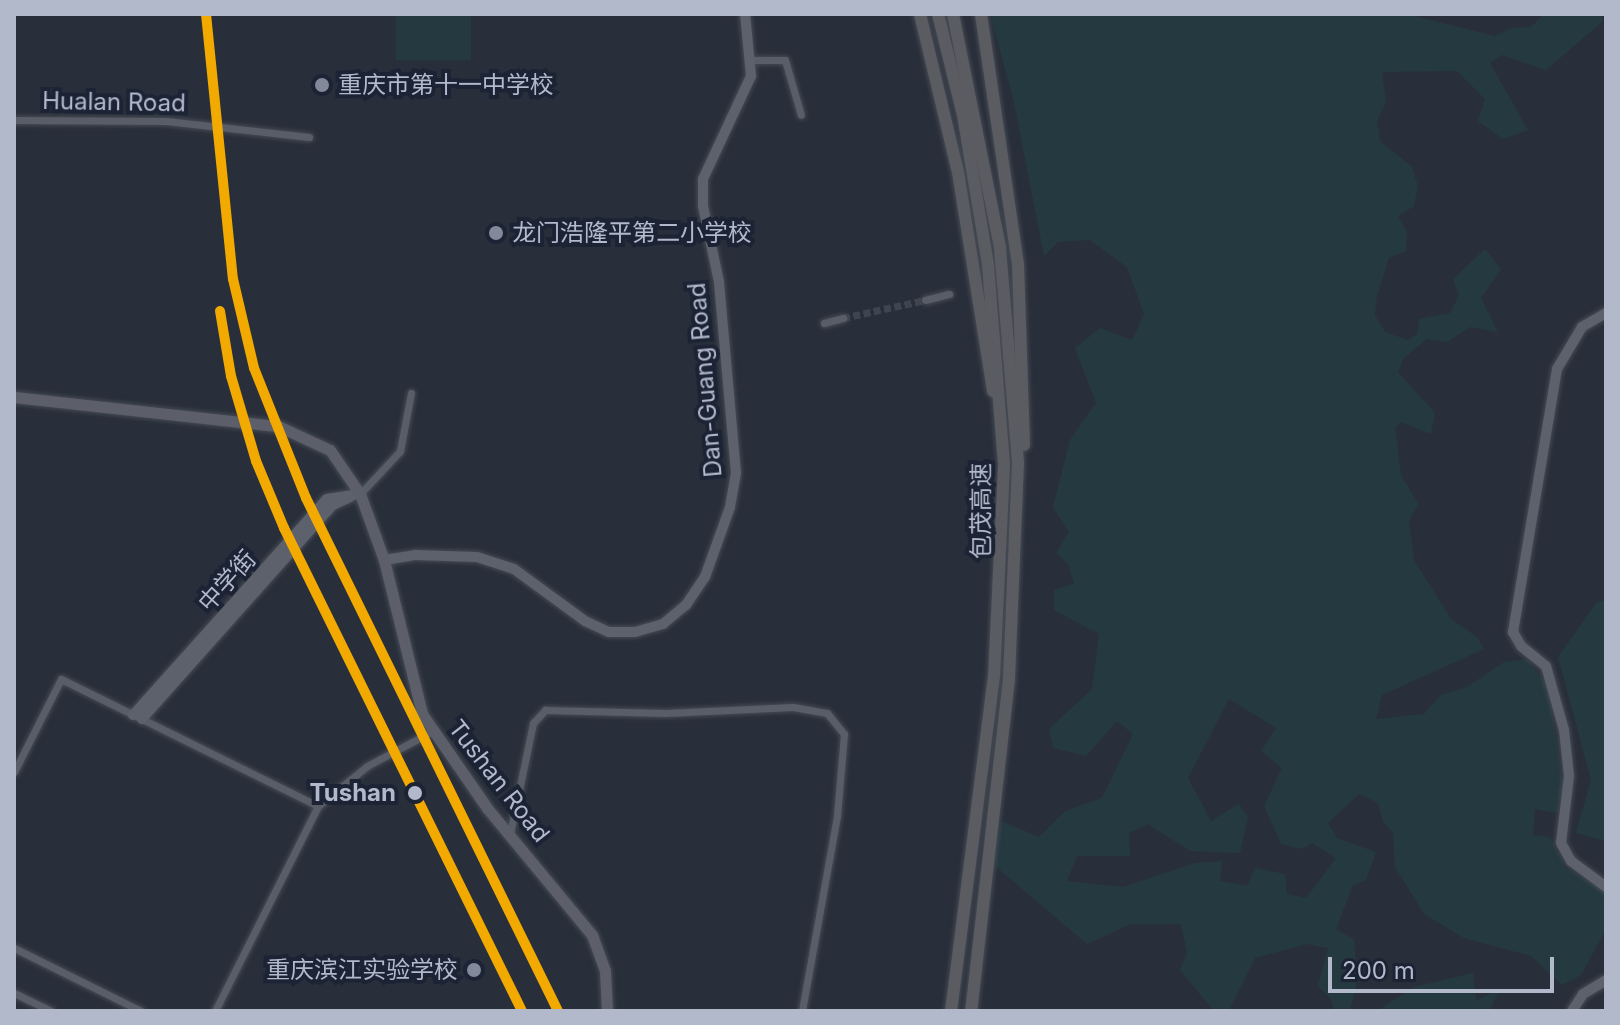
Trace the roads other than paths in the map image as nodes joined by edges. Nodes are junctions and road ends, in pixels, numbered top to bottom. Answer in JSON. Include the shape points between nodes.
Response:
{"nodes":[{"id":1,"x":745,"y":14,"type":"edge"},
{"id":2,"x":920,"y":14,"type":"edge"},
{"id":3,"x":938,"y":14,"type":"edge"},
{"id":4,"x":953,"y":14,"type":"edge"},
{"id":5,"x":982,"y":14,"type":"edge"},
{"id":6,"x":751,"y":60,"type":"junction"},
{"id":7,"x":801,"y":115,"type":"dead end"},
{"id":8,"x":14,"y":120,"type":"edge"},
{"id":9,"x":309,"y":137,"type":"dead end"},
{"id":10,"x":949,"y":294,"type":"dead end"},
{"id":11,"x":925,"y":300,"type":"tunnel mouth"},
{"id":12,"x":1606,"y":313,"type":"edge"},
{"id":13,"x":843,"y":318,"type":"tunnel mouth"},
{"id":14,"x":824,"y":323,"type":"dead end"},
{"id":15,"x":411,"y":393,"type":"dead end"},
{"id":16,"x":14,"y":397,"type":"edge"},
{"id":17,"x":1004,"y":466,"type":"junction"},
{"id":18,"x":360,"y":494,"type":"junction"},
{"id":19,"x":1018,"y":516,"type":"junction"},
{"id":20,"x":384,"y":560,"type":"junction"},
{"id":21,"x":137,"y":717,"type":"junction"},
{"id":22,"x":431,"y":732,"type":"junction"},
{"id":23,"x":14,"y":772,"type":"edge"},
{"id":24,"x":318,"y":806,"type":"junction"},
{"id":25,"x":510,"y":834,"type":"junction"},
{"id":26,"x":1606,"y":887,"type":"edge"},
{"id":27,"x":14,"y":948,"type":"edge"},
{"id":28,"x":1606,"y":980,"type":"edge"},
{"id":29,"x":14,"y":993,"type":"edge"},
{"id":30,"x":51,"y":1011,"type":"edge"},
{"id":31,"x":141,"y":1011,"type":"edge"},
{"id":32,"x":215,"y":1011,"type":"edge"},
{"id":33,"x":607,"y":1011,"type":"edge"},
{"id":34,"x":802,"y":1011,"type":"edge"},
{"id":35,"x":951,"y":1011,"type":"edge"},
{"id":36,"x":971,"y":1011,"type":"edge"},
{"id":37,"x":1572,"y":1011,"type":"edge"}],
"edges":[{"from":1,"to":6,"type":"street","name":"Dan-Guang Road"},
{"from":2,"to":17,"type":"highway","via":[[967,217]]},
{"from":3,"to":17,"type":"highway","name":"包茂高速","via":[[984,241]]},
{"from":4,"to":19,"type":"highway","name":"包茂高速","via":[[1000,248],[1014,381]]},
{"from":5,"to":19,"type":"highway","via":[[1012,211],[1024,348],[1026,415]]},
{"from":6,"to":7,"type":"street","via":[[785,60]]},
{"from":6,"to":20,"type":"street","name":"Dan-Guang Road","via":[[742,103],[703,179],[703,206],[719,282],[736,473],[705,577],[686,605],[663,624],[609,632],[585,621],[514,569],[477,557]]},
{"from":8,"to":9,"type":"street","name":"Hualan Road","via":[[166,121]]},
{"from":10,"to":11,"type":"street"},
{"from":12,"to":26,"type":"street","via":[[1582,327],[1557,369],[1513,632],[1521,646],[1546,666],[1564,730],[1569,776],[1561,843],[1571,861]]},
{"from":13,"to":14,"type":"street"},
{"from":15,"to":18,"type":"street","via":[[400,451]]},
{"from":16,"to":18,"type":"main road","name":"Tushan Road","via":[[278,426],[330,450]]},
{"from":17,"to":35,"type":"highway","name":"包茂高速","via":[[994,676]]},
{"from":18,"to":20,"type":"main road","name":"Tushan Road"},
{"from":18,"to":21,"type":"street","name":"中学街","via":[[327,499]]},
{"from":19,"to":36,"type":"highway","name":"包茂高速","via":[[1007,694]]},
{"from":20,"to":22,"type":"main road","name":"Tushan Road"},
{"from":21,"to":23,"type":"street","via":[[61,679]]},
{"from":21,"to":24,"type":"street"},
{"from":22,"to":24,"type":"street","via":[[367,766]]},
{"from":22,"to":25,"type":"main road","name":"Tushan Road"},
{"from":24,"to":32,"type":"street"},
{"from":25,"to":33,"type":"main road","name":"Tushan Road","via":[[592,935],[605,971]]},
{"from":25,"to":34,"type":"street","via":[[533,723],[545,710],[666,713],[793,707],[827,713],[844,734],[837,816]]},
{"from":27,"to":31,"type":"street"},
{"from":28,"to":37,"type":"street","via":[[1583,994]]},
{"from":29,"to":30,"type":"street"}]}
